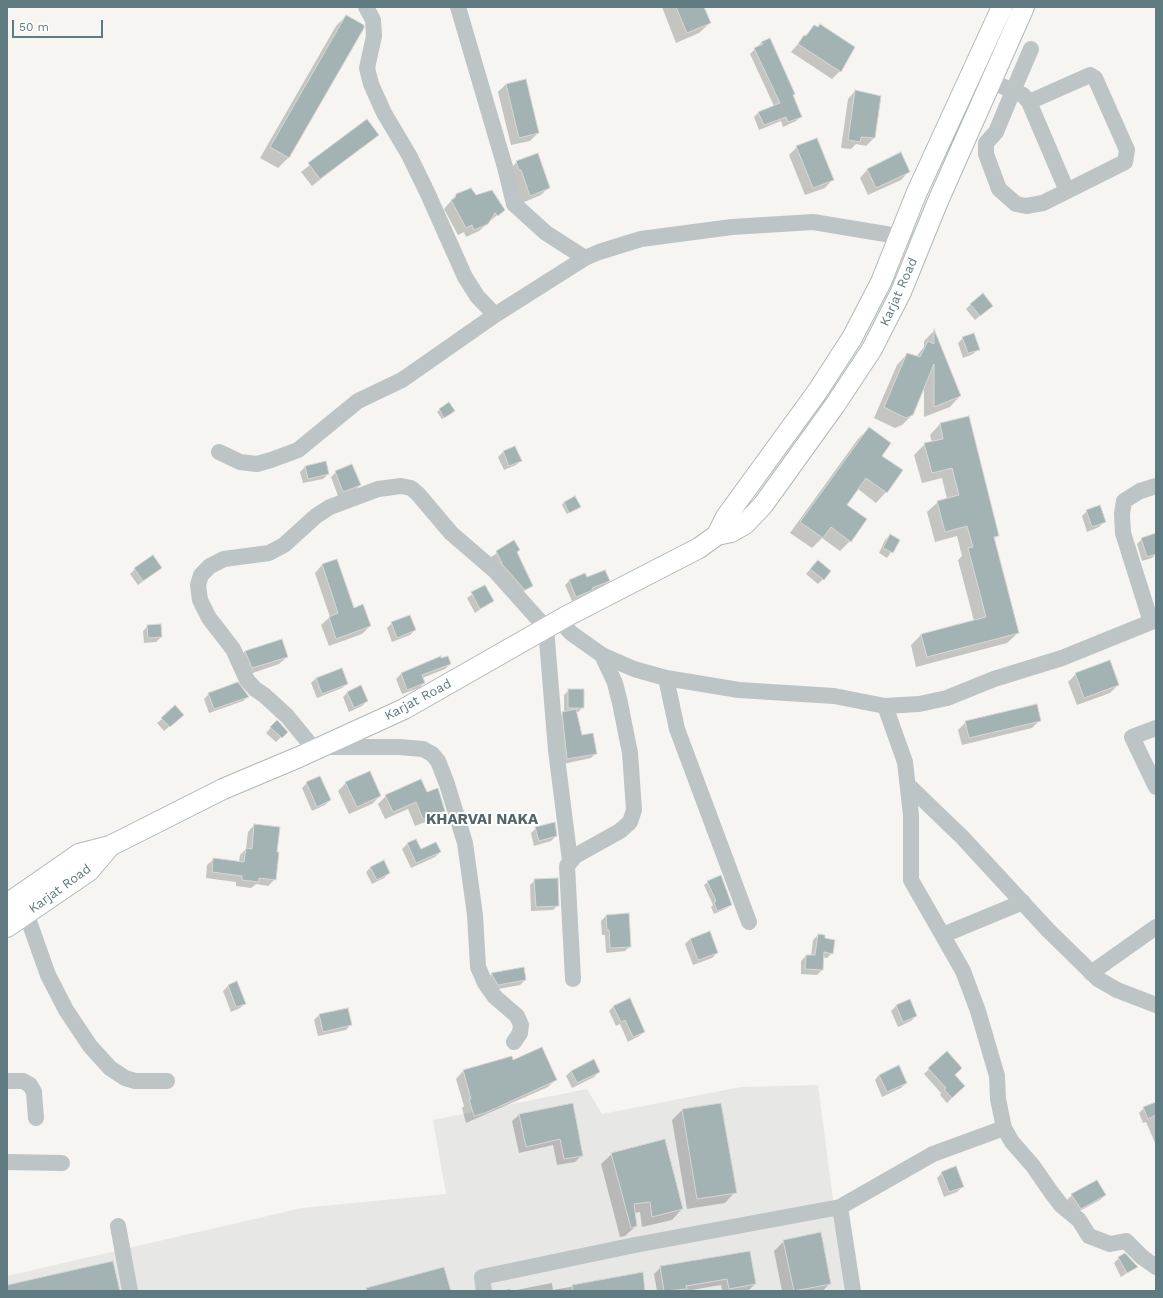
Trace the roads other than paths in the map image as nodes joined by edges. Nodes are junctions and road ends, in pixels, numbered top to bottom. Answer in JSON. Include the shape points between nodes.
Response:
{"nodes":[{"id":1,"x":366,"y":7,"type":"edge"},
{"id":2,"x":458,"y":7,"type":"edge"},
{"id":3,"x":1002,"y":7,"type":"edge"},
{"id":4,"x":1024,"y":7,"type":"edge"},
{"id":5,"x":1031,"y":49,"type":"dead end"},
{"id":6,"x":991,"y":82,"type":"junction"},
{"id":7,"x":1013,"y":91,"type":"junction"},
{"id":8,"x":1029,"y":102,"type":"junction"},
{"id":9,"x":1067,"y":191,"type":"junction"},
{"id":10,"x":899,"y":236,"type":"junction"},
{"id":11,"x":922,"y":240,"type":"junction"},
{"id":12,"x":585,"y":258,"type":"junction"},
{"id":13,"x":495,"y":315,"type":"junction"},
{"id":14,"x":219,"y":452,"type":"dead end"},
{"id":15,"x":1156,"y":486,"type":"edge"},
{"id":16,"x":717,"y":535,"type":"junction"},
{"id":17,"x":1154,"y":621,"type":"edge"},
{"id":18,"x":553,"y":625,"type":"junction"},
{"id":19,"x":602,"y":655,"type":"junction"},
{"id":20,"x":666,"y":678,"type":"junction"},
{"id":21,"x":885,"y":706,"type":"junction"},
{"id":22,"x":1156,"y":728,"type":"edge"},
{"id":23,"x":318,"y":748,"type":"junction"},
{"id":24,"x":908,"y":785,"type":"junction"},
{"id":25,"x":1156,"y":787,"type":"edge"},
{"id":26,"x":110,"y":846,"type":"junction"},
{"id":27,"x":570,"y":861,"type":"junction"},
{"id":28,"x":1023,"y":902,"type":"junction"},
{"id":29,"x":7,"y":904,"type":"edge"},
{"id":30,"x":26,"y":913,"type":"junction"},
{"id":31,"x":749,"y":922,"type":"dead end"},
{"id":32,"x":7,"y":927,"type":"edge"},
{"id":33,"x":1156,"y":927,"type":"edge"},
{"id":34,"x":943,"y":935,"type":"junction"},
{"id":35,"x":1092,"y":973,"type":"junction"},
{"id":36,"x":573,"y":979,"type":"dead end"},
{"id":37,"x":1156,"y":1005,"type":"edge"},
{"id":38,"x":514,"y":1042,"type":"dead end"},
{"id":39,"x":7,"y":1081,"type":"edge"},
{"id":40,"x":167,"y":1081,"type":"dead end"},
{"id":41,"x":36,"y":1118,"type":"dead end"},
{"id":42,"x":1004,"y":1128,"type":"junction"},
{"id":43,"x":7,"y":1162,"type":"edge"},
{"id":44,"x":62,"y":1163,"type":"dead end"},
{"id":45,"x":840,"y":1207,"type":"junction"},
{"id":46,"x":118,"y":1226,"type":"dead end"},
{"id":47,"x":1156,"y":1267,"type":"edge"},
{"id":48,"x":130,"y":1291,"type":"edge"},
{"id":49,"x":484,"y":1291,"type":"edge"},
{"id":50,"x":854,"y":1291,"type":"edge"}],
"edges":[{"from":1,"to":13,"type":"street","via":[[373,20],[374,36],[367,68],[371,84],[384,113],[409,155],[465,277],[477,296]]},
{"from":2,"to":12,"type":"street","via":[[514,204],[546,233]]},
{"from":3,"to":10,"type":"main road","name":"Karjat Road"},
{"from":4,"to":6,"type":"main road","name":"Karjat Road"},
{"from":5,"to":7,"type":"street"},
{"from":6,"to":7,"type":"street"},
{"from":6,"to":11,"type":"main road","name":"Karjat Road"},
{"from":7,"to":8,"type":"street","via":[[1023,95]]},
{"from":7,"to":9,"type":"street","via":[[996,132],[986,144],[986,154],[999,189],[1016,204],[1026,206],[1043,204]]},
{"from":8,"to":9,"type":"street"},
{"from":8,"to":9,"type":"street","via":[[1090,75],[1095,78],[1127,150],[1125,162]]},
{"from":10,"to":11,"type":"street"},
{"from":10,"to":12,"type":"street","via":[[814,222],[732,227],[641,239]]},
{"from":10,"to":16,"type":"main road","name":"Karjat Road","via":[[881,282],[852,338],[817,392],[726,517]]},
{"from":11,"to":16,"type":"main road","name":"Karjat Road","via":[[901,292],[872,349],[835,405],[763,505],[745,524],[731,532]]},
{"from":12,"to":13,"type":"street"},
{"from":13,"to":14,"type":"street","via":[[402,380],[358,401],[298,450],[257,464],[240,462]]},
{"from":15,"to":17,"type":"street","via":[[1140,491],[1124,501],[1122,514],[1123,533]]},
{"from":16,"to":18,"type":"main road","name":"Karjat Road","via":[[699,548]]},
{"from":17,"to":21,"type":"street","via":[[1062,658],[994,679],[947,698],[919,704]]},
{"from":18,"to":19,"type":"street","via":[[571,633]]},
{"from":18,"to":23,"type":"main road","name":"Karjat Road","via":[[404,708]]},
{"from":18,"to":23,"type":"street","via":[[451,533],[418,494],[411,488],[400,486],[378,489],[330,507],[284,545],[268,553],[224,559],[210,566],[201,575],[198,585],[200,600],[209,618],[233,649],[247,680],[254,689],[287,716]]},
{"from":18,"to":27,"type":"street","via":[[556,750]]},
{"from":19,"to":20,"type":"street","via":[[634,669]]},
{"from":19,"to":27,"type":"street","via":[[615,683],[620,703],[630,754],[634,810],[630,822],[620,831]]},
{"from":20,"to":21,"type":"street","via":[[739,690],[834,696]]},
{"from":20,"to":31,"type":"street","via":[[677,728]]},
{"from":21,"to":24,"type":"street","via":[[905,762]]},
{"from":22,"to":25,"type":"street","via":[[1132,737]]},
{"from":23,"to":26,"type":"main road","name":"Karjat Road","via":[[223,789]]},
{"from":23,"to":38,"type":"street","via":[[423,749],[438,761],[465,843],[475,915],[478,967],[484,983],[495,997],[517,1016],[520,1033]]},
{"from":24,"to":28,"type":"street","via":[[962,837]]},
{"from":24,"to":34,"type":"street","via":[[911,815],[911,880]]},
{"from":26,"to":29,"type":"main road","name":"Karjat Road","via":[[79,854]]},
{"from":26,"to":30,"type":"main road","name":"Karjat Road","via":[[89,871]]},
{"from":27,"to":36,"type":"street","via":[[566,874]]},
{"from":28,"to":34,"type":"street"},
{"from":28,"to":35,"type":"street"},
{"from":30,"to":32,"type":"main road","name":"Karjat Road"},
{"from":30,"to":40,"type":"street","via":[[48,975],[66,1010],[90,1046],[110,1068],[125,1078],[135,1081]]},
{"from":33,"to":35,"type":"street"},
{"from":34,"to":42,"type":"street","via":[[962,971],[978,1011],[997,1076],[998,1099]]},
{"from":35,"to":37,"type":"street","via":[[1117,990]]},
{"from":39,"to":41,"type":"street","via":[[23,1081],[30,1085],[34,1092]]},
{"from":42,"to":45,"type":"street","via":[[933,1154]]},
{"from":42,"to":47,"type":"street","via":[[1050,1192],[1079,1220],[1088,1236],[1110,1244],[1126,1241]]},
{"from":43,"to":44,"type":"street"},
{"from":45,"to":49,"type":"street","via":[[635,1245],[482,1277]]},
{"from":45,"to":50,"type":"street"},
{"from":46,"to":48,"type":"street"}]}
